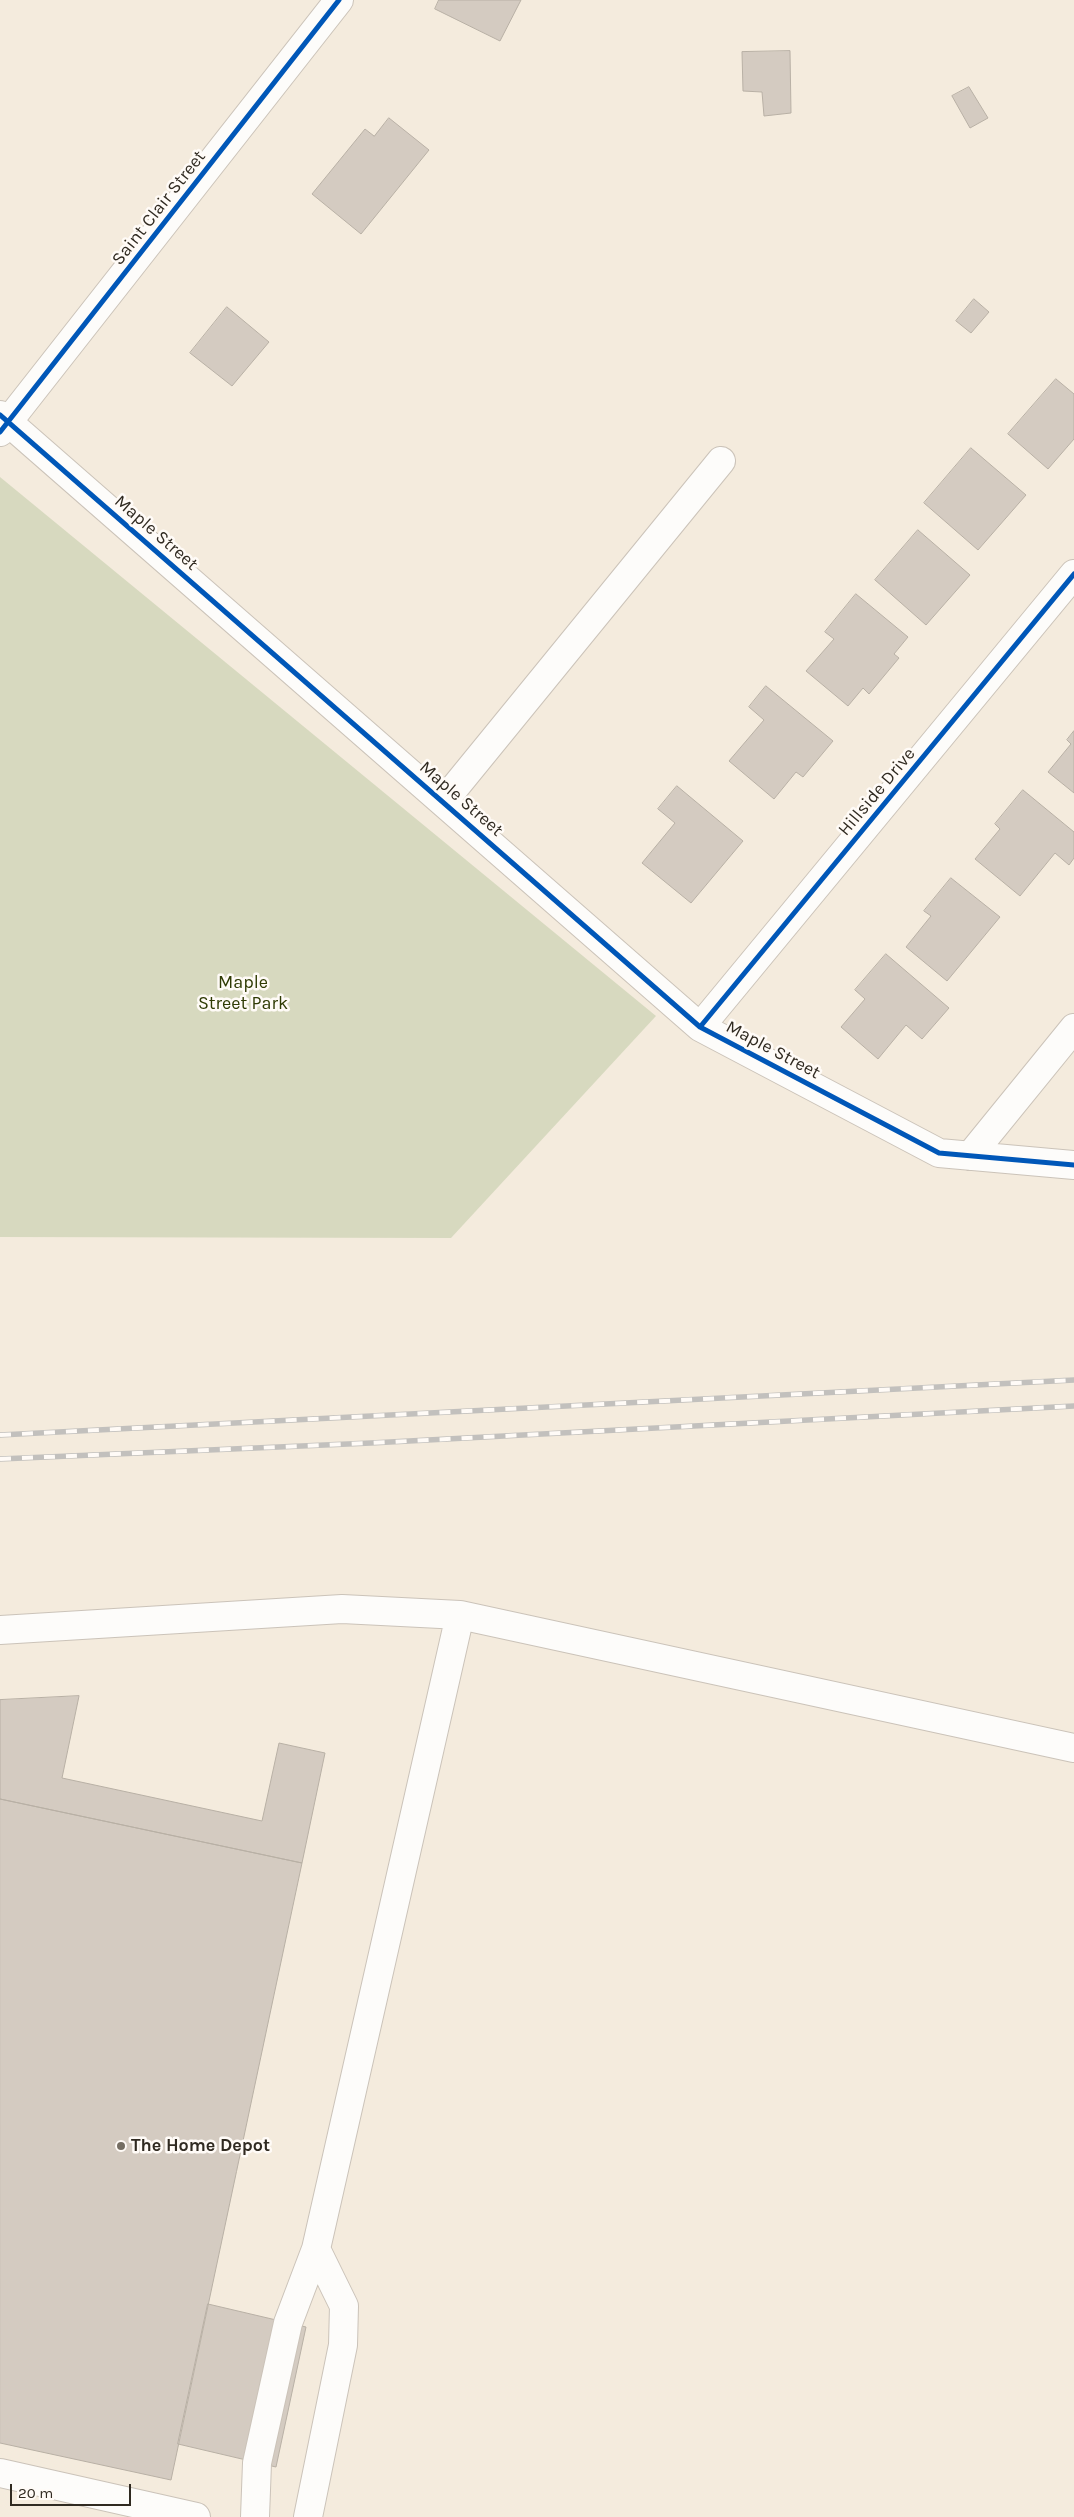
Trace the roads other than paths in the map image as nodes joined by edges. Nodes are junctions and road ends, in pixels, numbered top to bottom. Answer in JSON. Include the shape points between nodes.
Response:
{"nodes":[{"id":1,"x":339,"y":0,"type":"edge"},
{"id":2,"x":3,"y":423,"type":"edge"},
{"id":3,"x":721,"y":461,"type":"dead end"},
{"id":4,"x":1074,"y":574,"type":"edge"},
{"id":5,"x":444,"y":802,"type":"junction"},
{"id":6,"x":700,"y":1027,"type":"junction"},
{"id":7,"x":1074,"y":1028,"type":"edge"},
{"id":8,"x":970,"y":1156,"type":"junction"},
{"id":9,"x":1074,"y":1165,"type":"edge"},
{"id":10,"x":460,"y":1615,"type":"junction"},
{"id":11,"x":0,"y":1630,"type":"edge"},
{"id":12,"x":1074,"y":1748,"type":"edge"},
{"id":13,"x":316,"y":2249,"type":"junction"},
{"id":14,"x":0,"y":2473,"type":"edge"},
{"id":15,"x":196,"y":2517,"type":"edge"},
{"id":16,"x":255,"y":2517,"type":"edge"},
{"id":17,"x":308,"y":2517,"type":"edge"}],
"edges":[{"from":1,"to":2,"type":"street","name":"Saint Clair Street"},
{"from":2,"to":5,"type":"street","name":"Maple Street"},
{"from":3,"to":5,"type":"street"},
{"from":4,"to":6,"type":"street","name":"Hillside Drive"},
{"from":5,"to":6,"type":"street","name":"Maple Street"},
{"from":6,"to":8,"type":"street","name":"Maple Street","via":[[939,1153]]},
{"from":7,"to":8,"type":"street"},
{"from":8,"to":9,"type":"street"},
{"from":10,"to":11,"type":"street","via":[[342,1609]]},
{"from":10,"to":12,"type":"street"},
{"from":10,"to":13,"type":"street"},
{"from":13,"to":16,"type":"street","via":[[288,2323],[257,2463]]},
{"from":13,"to":17,"type":"street","via":[[344,2306],[344,2316],[343,2345]]},
{"from":14,"to":15,"type":"street"}]}
